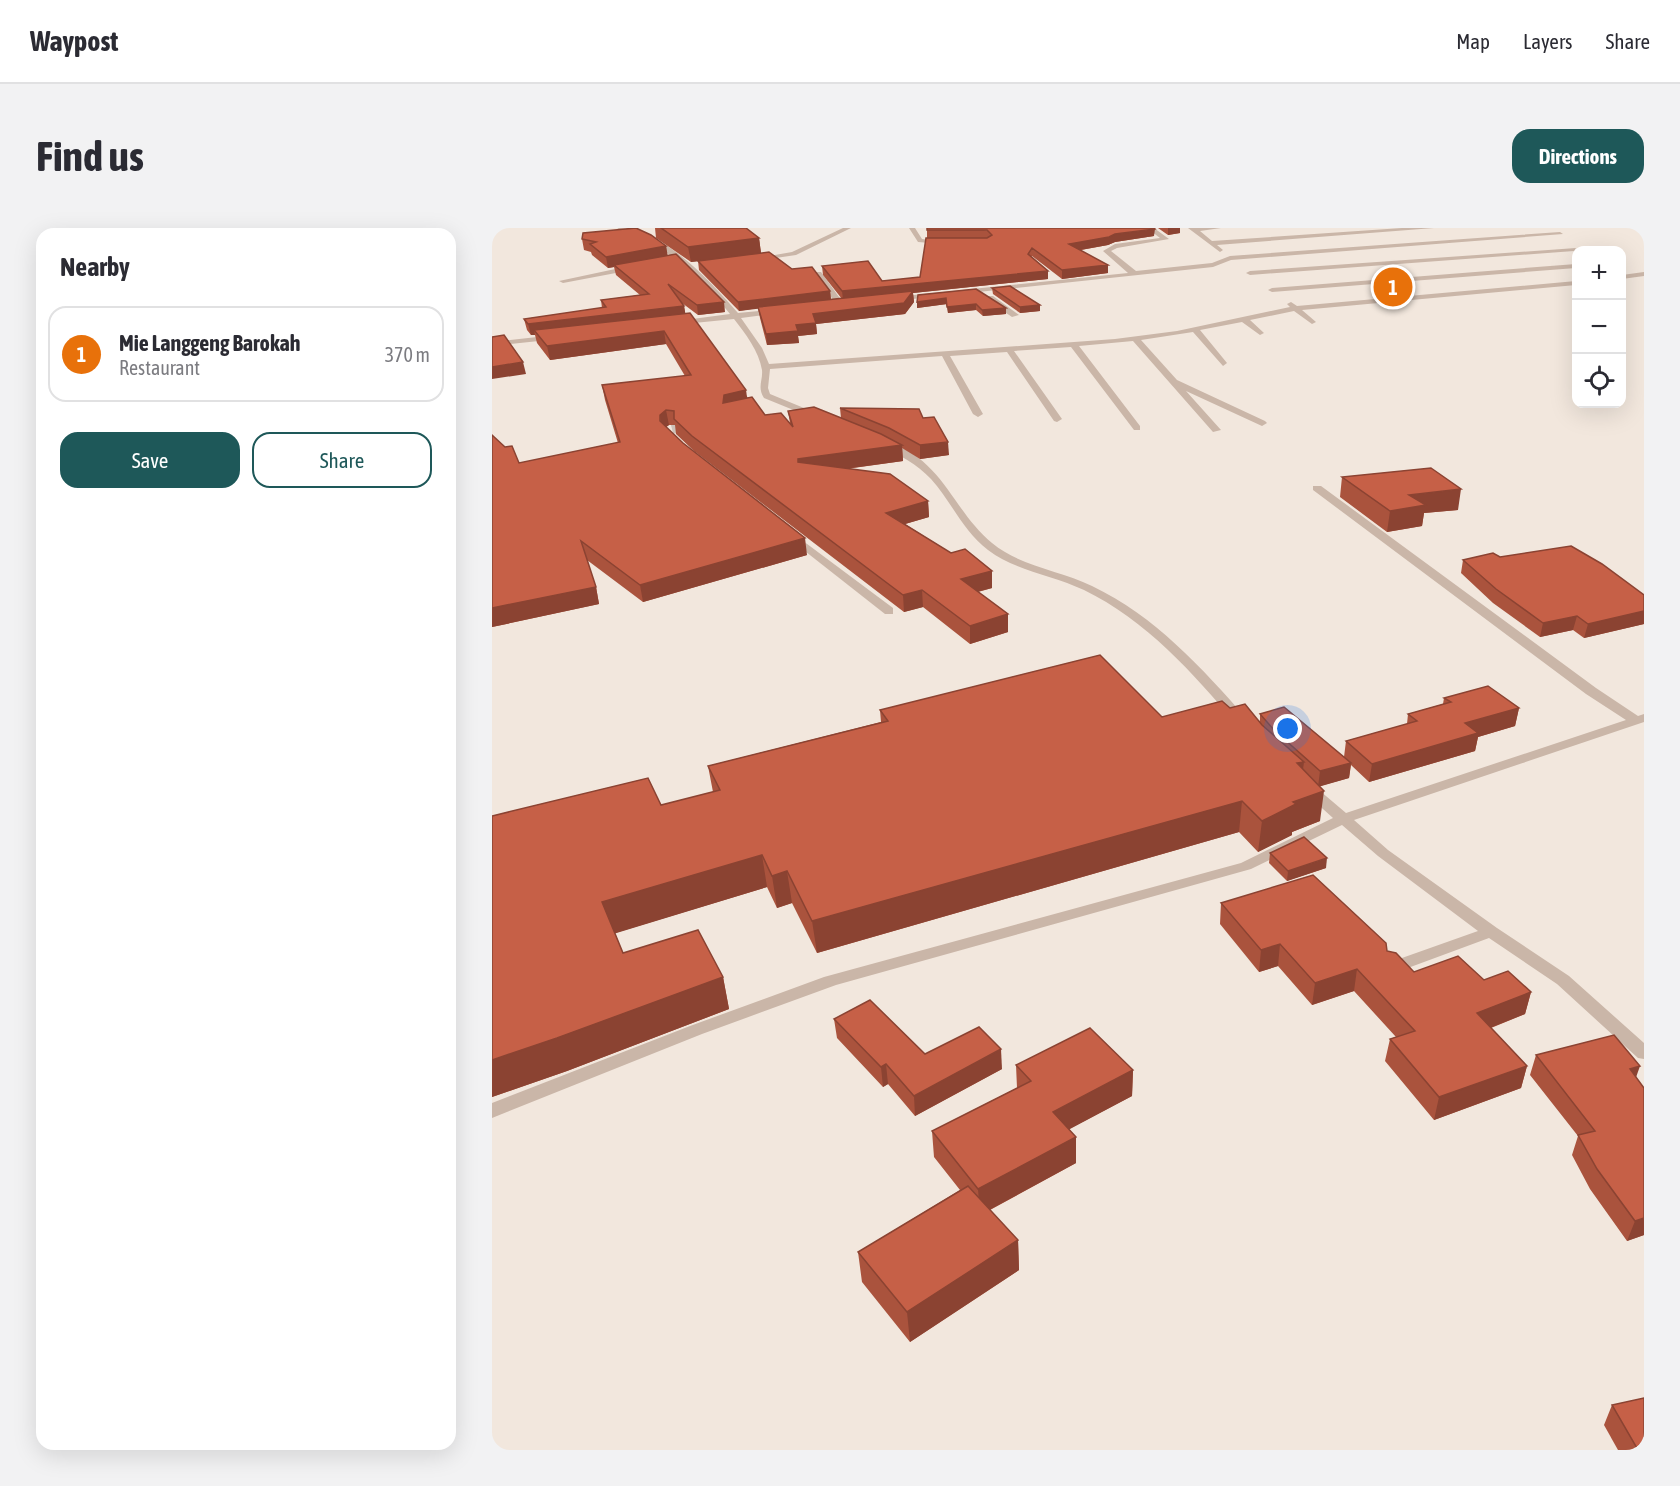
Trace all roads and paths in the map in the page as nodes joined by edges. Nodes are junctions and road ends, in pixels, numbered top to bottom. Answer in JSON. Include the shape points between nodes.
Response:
{"nodes":[{"id":1,"x":624,"y":228,"type":"edge"},
{"id":2,"x":848,"y":228,"type":"edge"},
{"id":3,"x":912,"y":228,"type":"edge"},
{"id":4,"x":1150,"y":228,"type":"edge"},
{"id":5,"x":1218,"y":228,"type":"edge"},
{"id":6,"x":1348,"y":228,"type":"edge"},
{"id":7,"x":1431,"y":228,"type":"edge"},
{"id":8,"x":1192,"y":229,"type":"edge"},
{"id":9,"x":654,"y":234,"type":"edge"},
{"id":10,"x":1357,"y":234,"type":"junction"},
{"id":11,"x":1560,"y":234,"type":"dead end"},
{"id":12,"x":643,"y":235,"type":"junction"},
{"id":13,"x":951,"y":242,"type":"edge"},
{"id":14,"x":1211,"y":243,"type":"junction"},
{"id":15,"x":1380,"y":248,"type":"junction"},
{"id":16,"x":1572,"y":249,"type":"edge"},
{"id":17,"x":1230,"y":258,"type":"junction"},
{"id":18,"x":678,"y":259,"type":"junction"},
{"id":19,"x":753,"y":259,"type":"edge"},
{"id":20,"x":666,"y":261,"type":"edge"},
{"id":21,"x":1404,"y":262,"type":"junction"},
{"id":22,"x":698,"y":265,"type":"edge"},
{"id":23,"x":644,"y":266,"type":"edge"},
{"id":24,"x":1572,"y":266,"type":"edge"},
{"id":25,"x":687,"y":267,"type":"junction"},
{"id":26,"x":1134,"y":273,"type":"junction"},
{"id":27,"x":1250,"y":273,"type":"junction"},
{"id":28,"x":818,"y":274,"type":"edge"},
{"id":29,"x":1644,"y":274,"type":"edge"},
{"id":30,"x":1050,"y":275,"type":"edge"},
{"id":31,"x":1626,"y":276,"type":"edge"},
{"id":32,"x":1257,"y":279,"type":"dead end"},
{"id":33,"x":1430,"y":279,"type":"junction"},
{"id":34,"x":563,"y":281,"type":"dead end"},
{"id":35,"x":1059,"y":283,"type":"junction"},
{"id":36,"x":1572,"y":283,"type":"edge"},
{"id":37,"x":1264,"y":284,"type":"dead end"},
{"id":38,"x":1438,"y":284,"type":"dead end"},
{"id":39,"x":1446,"y":289,"type":"dead end"},
{"id":40,"x":977,"y":290,"type":"junction"},
{"id":41,"x":1272,"y":290,"type":"junction"},
{"id":42,"x":1454,"y":294,"type":"junction"},
{"id":43,"x":1280,"y":296,"type":"dead end"},
{"id":44,"x":885,"y":299,"type":"edge"},
{"id":45,"x":1287,"y":302,"type":"dead end"},
{"id":46,"x":852,"y":303,"type":"edge"},
{"id":47,"x":840,"y":304,"type":"junction"},
{"id":48,"x":829,"y":305,"type":"edge"},
{"id":49,"x":1295,"y":308,"type":"junction"},
{"id":50,"x":783,"y":311,"type":"edge"},
{"id":51,"x":1015,"y":315,"type":"dead end"},
{"id":52,"x":737,"y":316,"type":"junction"},
{"id":53,"x":1244,"y":318,"type":"junction"},
{"id":54,"x":1312,"y":322,"type":"dead end"},
{"id":55,"x":669,"y":324,"type":"edge"},
{"id":56,"x":1195,"y":329,"type":"junction"},
{"id":57,"x":1260,"y":333,"type":"dead end"},
{"id":58,"x":567,"y":335,"type":"edge"},
{"id":59,"x":1136,"y":339,"type":"junction"},
{"id":60,"x":492,"y":344,"type":"edge"},
{"id":61,"x":1074,"y":345,"type":"junction"},
{"id":62,"x":1009,"y":349,"type":"junction"},
{"id":63,"x":945,"y":354,"type":"junction"},
{"id":64,"x":1223,"y":363,"type":"dead end"},
{"id":65,"x":765,"y":367,"type":"junction"},
{"id":66,"x":1172,"y":380,"type":"junction"},
{"id":67,"x":779,"y":401,"type":"junction"},
{"id":68,"x":759,"y":406,"type":"edge"},
{"id":69,"x":978,"y":414,"type":"dead end"},
{"id":70,"x":1057,"y":419,"type":"dead end"},
{"id":71,"x":830,"y":421,"type":"edge"},
{"id":72,"x":1262,"y":423,"type":"dead end"},
{"id":73,"x":1137,"y":428,"type":"dead end"},
{"id":74,"x":1216,"y":430,"type":"dead end"},
{"id":75,"x":878,"y":441,"type":"edge"},
{"id":76,"x":1317,"y":488,"type":"dead end"},
{"id":77,"x":785,"y":530,"type":"edge"},
{"id":78,"x":889,"y":611,"type":"dead end"},
{"id":79,"x":1640,"y":719,"type":"edge"},
{"id":80,"x":1251,"y":733,"type":"edge"},
{"id":81,"x":1300,"y":781,"type":"edge"},
{"id":82,"x":1342,"y":819,"type":"junction"},
{"id":83,"x":1491,"y":932,"type":"junction"},
{"id":84,"x":1391,"y":968,"type":"edge"},
{"id":85,"x":1644,"y":1053,"type":"edge"},
{"id":86,"x":492,"y":1111,"type":"edge"}],
"edges":[{"from":1,"to":12,"type":"street"},
{"from":2,"to":19,"type":"street","via":[[794,254]]},
{"from":3,"to":13,"type":"street","via":[[920,241]]},
{"from":4,"to":26,"type":"street","via":[[1166,239],[1114,246],[1106,251]]},
{"from":5,"to":8,"type":"street"},
{"from":6,"to":10,"type":"street"},
{"from":7,"to":10,"type":"street"},
{"from":8,"to":14,"type":"street"},
{"from":9,"to":12,"type":"street"},
{"from":10,"to":14,"type":"street"},
{"from":10,"to":15,"type":"street"},
{"from":11,"to":15,"type":"street"},
{"from":12,"to":18,"type":"street"},
{"from":14,"to":17,"type":"street"},
{"from":15,"to":17,"type":"street"},
{"from":15,"to":21,"type":"street"},
{"from":16,"to":21,"type":"street"},
{"from":17,"to":26,"type":"street","via":[[1213,265]]},
{"from":17,"to":27,"type":"street"},
{"from":18,"to":20,"type":"street"},
{"from":18,"to":25,"type":"street"},
{"from":21,"to":27,"type":"street"},
{"from":21,"to":33,"type":"street"},
{"from":22,"to":25,"type":"street"},
{"from":23,"to":34,"type":"street"},
{"from":24,"to":33,"type":"street"},
{"from":25,"to":52,"type":"street"},
{"from":26,"to":35,"type":"street"},
{"from":27,"to":32,"type":"street"},
{"from":28,"to":47,"type":"street"},
{"from":29,"to":31,"type":"street"},
{"from":30,"to":35,"type":"street"},
{"from":33,"to":38,"type":"street"},
{"from":33,"to":41,"type":"street"},
{"from":35,"to":40,"type":"street"},
{"from":36,"to":42,"type":"street"},
{"from":37,"to":41,"type":"street"},
{"from":39,"to":42,"type":"street"},
{"from":40,"to":44,"type":"street"},
{"from":40,"to":51,"type":"street"},
{"from":41,"to":43,"type":"street"},
{"from":42,"to":49,"type":"street"},
{"from":45,"to":49,"type":"street"},
{"from":46,"to":47,"type":"street"},
{"from":47,"to":48,"type":"street"},
{"from":49,"to":53,"type":"street"},
{"from":49,"to":54,"type":"street"},
{"from":50,"to":52,"type":"street"},
{"from":52,"to":55,"type":"street"},
{"from":52,"to":65,"type":"street","via":[[758,348]]},
{"from":53,"to":56,"type":"street"},
{"from":53,"to":57,"type":"street"},
{"from":56,"to":59,"type":"street"},
{"from":56,"to":64,"type":"street"},
{"from":58,"to":60,"type":"street"},
{"from":59,"to":61,"type":"street"},
{"from":59,"to":66,"type":"street"},
{"from":61,"to":62,"type":"street"},
{"from":61,"to":73,"type":"street"},
{"from":62,"to":63,"type":"street"},
{"from":62,"to":70,"type":"street"},
{"from":63,"to":65,"type":"street"},
{"from":63,"to":69,"type":"street"},
{"from":65,"to":67,"type":"street","via":[[763,390]]},
{"from":66,"to":72,"type":"street"},
{"from":66,"to":74,"type":"street"},
{"from":67,"to":68,"type":"street"},
{"from":67,"to":71,"type":"street"},
{"from":75,"to":80,"type":"street","via":[[924,467],[988,546],[1013,561],[1087,588],[1118,604],[1162,638],[1215,689]]},
{"from":76,"to":79,"type":"street","via":[[1591,691]]},
{"from":77,"to":78,"type":"street"},
{"from":79,"to":82,"type":"street"},
{"from":81,"to":82,"type":"street"},
{"from":82,"to":83,"type":"street"},
{"from":82,"to":86,"type":"street","via":[[1246,866],[830,981]]},
{"from":83,"to":84,"type":"street"},
{"from":83,"to":85,"type":"street","via":[[1563,980]]}]}
